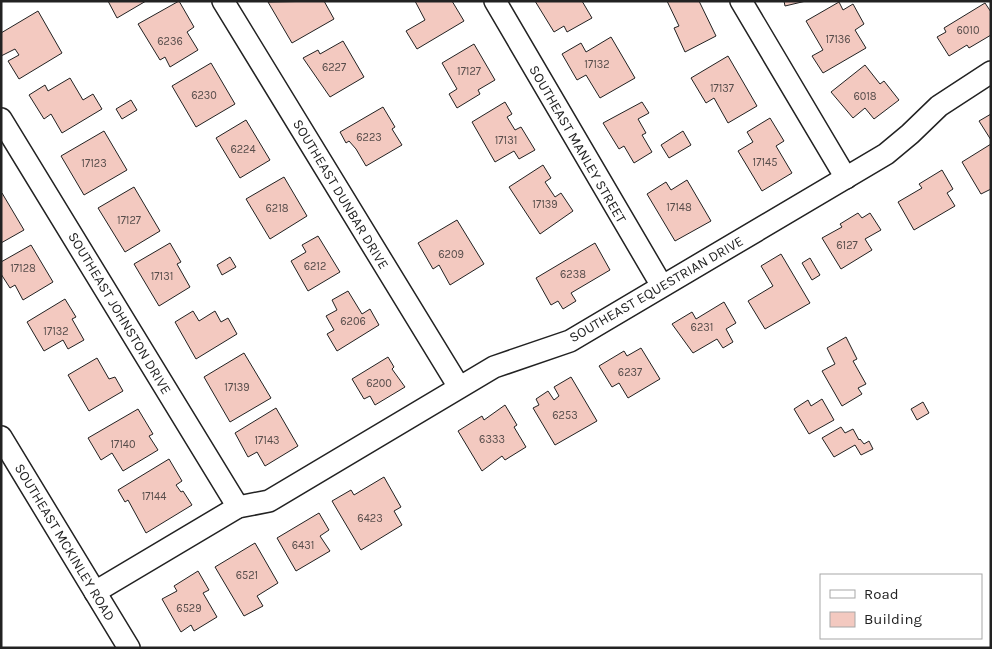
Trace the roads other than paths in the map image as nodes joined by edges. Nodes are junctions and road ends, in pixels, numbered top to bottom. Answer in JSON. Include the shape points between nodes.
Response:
{"nodes":[{"id":1,"x":223,"y":1,"type":"edge"},
{"id":2,"x":495,"y":1,"type":"edge"},
{"id":3,"x":741,"y":1,"type":"edge"},
{"id":4,"x":991,"y":72,"type":"edge"},
{"id":5,"x":1,"y":120,"type":"edge"},
{"id":6,"x":846,"y":178,"type":"junction"},
{"id":7,"x":662,"y":286,"type":"junction"},
{"id":8,"x":459,"y":387,"type":"junction"},
{"id":9,"x":1,"y":437,"type":"edge"},
{"id":10,"x":238,"y":507,"type":"junction"},
{"id":11,"x":95,"y":592,"type":"junction"},
{"id":12,"x":129,"y":648,"type":"edge"}],
"edges":[{"from":1,"to":8,"type":"street","name":"SOUTHEAST DUNBAR DRIVE"},
{"from":2,"to":7,"type":"street","name":"SOUTHEAST MANLEY STREET"},
{"from":3,"to":6,"type":"street"},
{"from":4,"to":6,"type":"street","name":"SOUTHEAST EQUESTRIAN DRIVE","via":[[939,106],[886,154]]},
{"from":5,"to":10,"type":"street","name":"SOUTHEAST JOHNSTON DRIVE"},
{"from":6,"to":7,"type":"street","name":"SOUTHEAST EQUESTRIAN DRIVE"},
{"from":7,"to":8,"type":"street","name":"SOUTHEAST EQUESTRIAN DRIVE","via":[[570,341],[514,359]]},
{"from":8,"to":10,"type":"street","name":"SOUTHEAST EQUESTRIAN DRIVE","via":[[269,501]]},
{"from":9,"to":11,"type":"street","name":"SOUTHEAST MCKINLEY ROAD"},
{"from":10,"to":11,"type":"street","name":"SOUTHEAST EQUESTRIAN DRIVE"},
{"from":11,"to":12,"type":"street","name":"SOUTHEAST MCKINLEY ROAD"}]}
